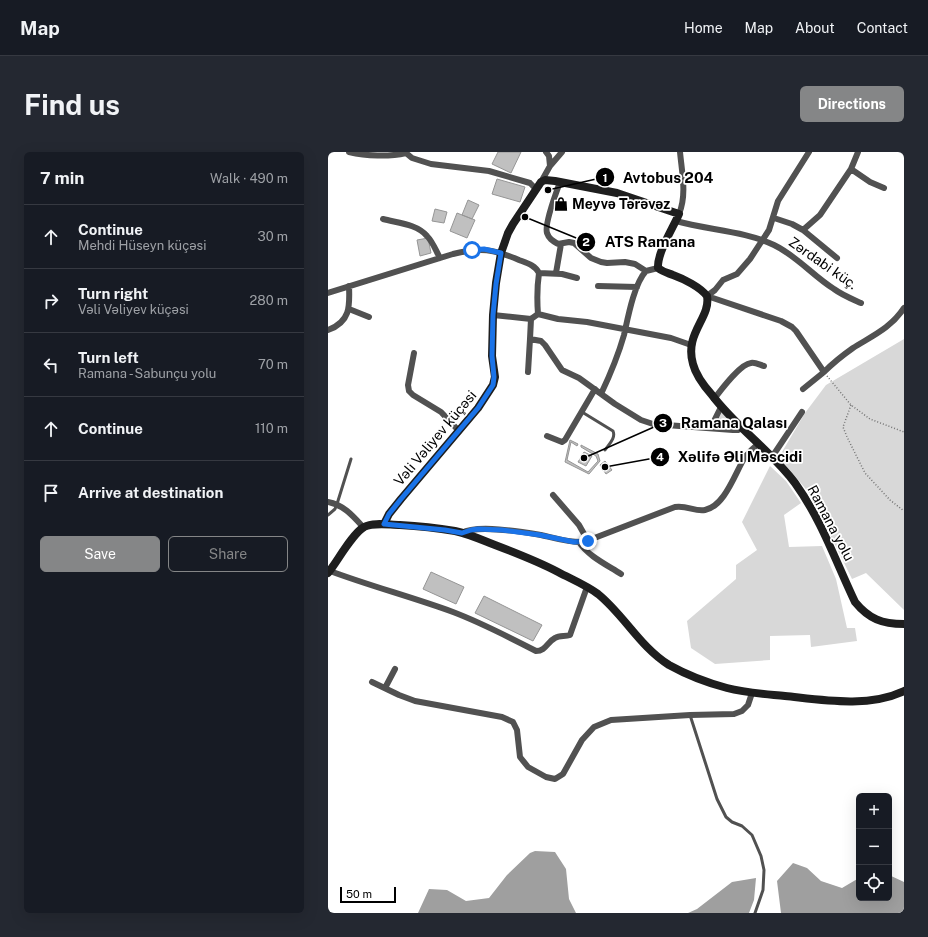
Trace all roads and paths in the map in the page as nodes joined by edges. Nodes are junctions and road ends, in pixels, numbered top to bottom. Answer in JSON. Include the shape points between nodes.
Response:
{"nodes":[{"id":1,"x":349,"y":152,"type":"edge"},
{"id":2,"x":406,"y":152,"type":"edge"},
{"id":3,"x":546,"y":152,"type":"edge"},
{"id":4,"x":562,"y":152,"type":"edge"},
{"id":5,"x":680,"y":152,"type":"edge"},
{"id":6,"x":810,"y":152,"type":"edge"},
{"id":7,"x":858,"y":152,"type":"edge"},
{"id":8,"x":550,"y":166,"type":"junction"},
{"id":9,"x":851,"y":169,"type":"junction"},
{"id":10,"x":560,"y":182,"type":"junction"},
{"id":11,"x":538,"y":186,"type":"junction"},
{"id":12,"x":884,"y":188,"type":"dead end"},
{"id":13,"x":678,"y":218,"type":"junction"},
{"id":14,"x":774,"y":218,"type":"junction"},
{"id":15,"x":383,"y":219,"type":"dead end"},
{"id":16,"x":802,"y":230,"type":"junction"},
{"id":17,"x":763,"y":241,"type":"junction"},
{"id":18,"x":561,"y":244,"type":"junction"},
{"id":19,"x":501,"y":253,"type":"junction"},
{"id":20,"x":440,"y":258,"type":"junction"},
{"id":21,"x":837,"y":258,"type":"dead end"},
{"id":22,"x":658,"y":268,"type":"junction"},
{"id":23,"x":646,"y":271,"type":"junction"},
{"id":24,"x":539,"y":273,"type":"junction"},
{"id":25,"x":556,"y":273,"type":"junction"},
{"id":26,"x":578,"y":278,"type":"dead end"},
{"id":27,"x":349,"y":286,"type":"junction"},
{"id":28,"x":598,"y":286,"type":"dead end"},
{"id":29,"x":637,"y":287,"type":"junction"},
{"id":30,"x":328,"y":293,"type":"edge"},
{"id":31,"x":707,"y":296,"type":"junction"},
{"id":32,"x":861,"y":303,"type":"dead end"},
{"id":33,"x":904,"y":308,"type":"edge"},
{"id":34,"x":349,"y":309,"type":"junction"},
{"id":35,"x":538,"y":314,"type":"junction"},
{"id":36,"x":493,"y":315,"type":"junction"},
{"id":37,"x":369,"y":317,"type":"dead end"},
{"id":38,"x":531,"y":319,"type":"junction"},
{"id":39,"x":328,"y":330,"type":"edge"},
{"id":40,"x":625,"y":330,"type":"junction"},
{"id":41,"x":530,"y":339,"type":"junction"},
{"id":42,"x":691,"y":346,"type":"junction"},
{"id":43,"x":414,"y":353,"type":"dead end"},
{"id":44,"x":764,"y":366,"type":"dead end"},
{"id":45,"x":528,"y":372,"type":"dead end"},
{"id":46,"x":824,"y":372,"type":"junction"},
{"id":47,"x":595,"y":389,"type":"junction"},
{"id":48,"x":803,"y":389,"type":"dead end"},
{"id":49,"x":601,"y":394,"type":"junction"},
{"id":50,"x":714,"y":398,"type":"junction"},
{"id":51,"x":851,"y":404,"type":"junction"},
{"id":52,"x":721,"y":407,"type":"junction"},
{"id":53,"x":582,"y":412,"type":"junction"},
{"id":54,"x":802,"y":412,"type":"dead end"},
{"id":55,"x":711,"y":427,"type":"junction"},
{"id":56,"x":742,"y":428,"type":"junction"},
{"id":57,"x":459,"y":431,"type":"junction"},
{"id":58,"x":904,"y":432,"type":"edge"},
{"id":59,"x":546,"y":436,"type":"dead end"},
{"id":60,"x":758,"y":444,"type":"junction"},
{"id":61,"x":605,"y":450,"type":"dead end"},
{"id":62,"x":772,"y":458,"type":"junction"},
{"id":63,"x":351,"y":459,"type":"dead end"},
{"id":64,"x":553,"y":495,"type":"dead end"},
{"id":65,"x":328,"y":502,"type":"edge"},
{"id":66,"x":337,"y":504,"type":"junction"},
{"id":67,"x":904,"y":511,"type":"edge"},
{"id":68,"x":328,"y":515,"type":"edge"},
{"id":69,"x":384,"y":524,"type":"junction"},
{"id":70,"x":364,"y":528,"type":"junction"},
{"id":71,"x":462,"y":533,"type":"junction"},
{"id":72,"x":588,"y":541,"type":"junction"},
{"id":73,"x":579,"y":542,"type":"junction"},
{"id":74,"x":329,"y":572,"type":"edge"},
{"id":75,"x":621,"y":574,"type":"dead end"},
{"id":76,"x":587,"y":587,"type":"junction"},
{"id":77,"x":904,"y":624,"type":"edge"},
{"id":78,"x":395,"y":669,"type":"dead end"},
{"id":79,"x":372,"y":682,"type":"dead end"},
{"id":80,"x":385,"y":688,"type":"junction"},
{"id":81,"x":904,"y":691,"type":"edge"},
{"id":82,"x":752,"y":693,"type":"junction"},
{"id":83,"x":690,"y":715,"type":"junction"},
{"id":84,"x":756,"y":913,"type":"edge"}],
"edges":[{"from":1,"to":2,"type":"street","via":[[379,156]]},
{"from":2,"to":11,"type":"street","via":[[412,158],[431,164],[489,172]]},
{"from":3,"to":8,"type":"street"},
{"from":4,"to":8,"type":"street"},
{"from":5,"to":13,"type":"street","via":[[684,194]]},
{"from":6,"to":14,"type":"street","via":[[778,202]]},
{"from":7,"to":9,"type":"street"},
{"from":8,"to":11,"type":"street"},
{"from":9,"to":12,"type":"street"},
{"from":9,"to":16,"type":"street","via":[[820,215]]},
{"from":10,"to":11,"type":"street","name":"Zərdabi küç.","via":[[550,180]]},
{"from":10,"to":13,"type":"street","name":"Zərdabi küç.","via":[[617,193]]},
{"from":10,"to":18,"type":"street","via":[[546,230],[549,238]]},
{"from":11,"to":19,"type":"street","name":"Vəli Vəliyev küçəsi","via":[[513,224]]},
{"from":13,"to":17,"type":"street","name":"Zərdabi küç.","via":[[697,227]]},
{"from":13,"to":22,"type":"street","via":[[661,253]]},
{"from":14,"to":16,"type":"street"},
{"from":14,"to":17,"type":"street"},
{"from":15,"to":20,"type":"street","via":[[421,230],[428,236]]},
{"from":16,"to":21,"type":"street"},
{"from":17,"to":31,"type":"street","via":[[736,274],[723,280]]},
{"from":17,"to":32,"type":"street","name":"Zərdabi küç.","via":[[786,252],[833,288]]},
{"from":18,"to":23,"type":"street","via":[[574,243],[591,258],[601,262],[635,264]]},
{"from":18,"to":25,"type":"street"},
{"from":19,"to":20,"type":"street","via":[[484,249]]},
{"from":19,"to":24,"type":"street","via":[[533,265]]},
{"from":19,"to":36,"type":"street","name":"Vəli Vəliyev küçəsi"},
{"from":20,"to":27,"type":"street"},
{"from":22,"to":23,"type":"street"},
{"from":22,"to":31,"type":"street","via":[[695,286]]},
{"from":23,"to":29,"type":"street"},
{"from":24,"to":25,"type":"street"},
{"from":24,"to":35,"type":"street"},
{"from":25,"to":26,"type":"street"},
{"from":27,"to":30,"type":"street"},
{"from":27,"to":34,"type":"street"},
{"from":28,"to":29,"type":"street"},
{"from":29,"to":40,"type":"street"},
{"from":31,"to":42,"type":"street","name":"Ramana yolu","via":[[707,307]]},
{"from":31,"to":46,"type":"street","via":[[787,324],[796,331]]},
{"from":33,"to":46,"type":"street","via":[[886,328],[853,348]]},
{"from":34,"to":37,"type":"street"},
{"from":34,"to":39,"type":"street","via":[[338,327]]},
{"from":35,"to":38,"type":"street"},
{"from":35,"to":40,"type":"street"},
{"from":36,"to":38,"type":"street"},
{"from":36,"to":57,"type":"street","name":"Vəli Vəliyev küçəsi","via":[[493,385]]},
{"from":38,"to":41,"type":"street"},
{"from":40,"to":42,"type":"street","via":[[671,338]]},
{"from":40,"to":49,"type":"street"},
{"from":41,"to":45,"type":"street"},
{"from":41,"to":47,"type":"street","via":[[545,344],[562,370]]},
{"from":42,"to":50,"type":"street","name":"Ramana yolu","via":[[696,372]]},
{"from":43,"to":57,"type":"street","via":[[409,390],[441,412]]},
{"from":44,"to":50,"type":"street","via":[[751,363],[746,365]]},
{"from":46,"to":48,"type":"street"},
{"from":46,"to":51,"type":"path"},
{"from":47,"to":49,"type":"street"},
{"from":47,"to":53,"type":"street"},
{"from":49,"to":55,"type":"street","via":[[646,422]]},
{"from":50,"to":52,"type":"street","name":"Ramana yolu"},
{"from":51,"to":58,"type":"path","via":[[870,419]]},
{"from":51,"to":67,"type":"path","via":[[843,427],[847,437],[865,473]]},
{"from":52,"to":55,"type":"street"},
{"from":52,"to":56,"type":"street","name":"Ramana yolu"},
{"from":53,"to":59,"type":"street","via":[[562,442]]},
{"from":53,"to":61,"type":"lane","via":[[613,431],[613,438]]},
{"from":54,"to":62,"type":"street"},
{"from":55,"to":56,"type":"street","via":[[738,430]]},
{"from":56,"to":60,"type":"street","name":"Ramana yolu"},
{"from":57,"to":69,"type":"street","name":"Vəli Vəliyev küçəsi","via":[[401,499]]},
{"from":60,"to":62,"type":"street","name":"Ramana yolu"},
{"from":60,"to":72,"type":"street","via":[[745,458],[719,502],[712,508],[699,511],[683,506],[675,507]]},
{"from":62,"to":77,"type":"street","name":"Ramana yolu","via":[[794,482],[812,510],[860,608],[883,622]]},
{"from":63,"to":66,"type":"lane"},
{"from":64,"to":72,"type":"street"},
{"from":65,"to":66,"type":"street"},
{"from":66,"to":68,"type":"lane"},
{"from":66,"to":70,"type":"street","via":[[345,508]]},
{"from":69,"to":70,"type":"street"},
{"from":69,"to":71,"type":"street"},
{"from":70,"to":74,"type":"street"},
{"from":71,"to":73,"type":"street","via":[[478,529],[502,530]]},
{"from":71,"to":76,"type":"street","via":[[531,559]]},
{"from":72,"to":73,"type":"street"},
{"from":73,"to":75,"type":"street","via":[[589,553]]},
{"from":74,"to":76,"type":"street","via":[[452,612],[495,629],[536,651],[542,650],[557,636],[570,635]]},
{"from":76,"to":82,"type":"street","via":[[607,602],[647,647],[670,665],[714,684]]},
{"from":78,"to":80,"type":"street"},
{"from":79,"to":80,"type":"street"},
{"from":80,"to":83,"type":"street","via":[[415,701],[513,722],[518,730],[520,757],[528,767],[555,779],[564,774],[582,740],[594,727],[611,720]]},
{"from":81,"to":82,"type":"street","via":[[879,699],[858,701]]},
{"from":82,"to":83,"type":"street","via":[[748,705],[734,714]]},
{"from":83,"to":84,"type":"lane","via":[[717,798],[726,817],[752,835],[761,856],[764,870],[763,890]]}]}
